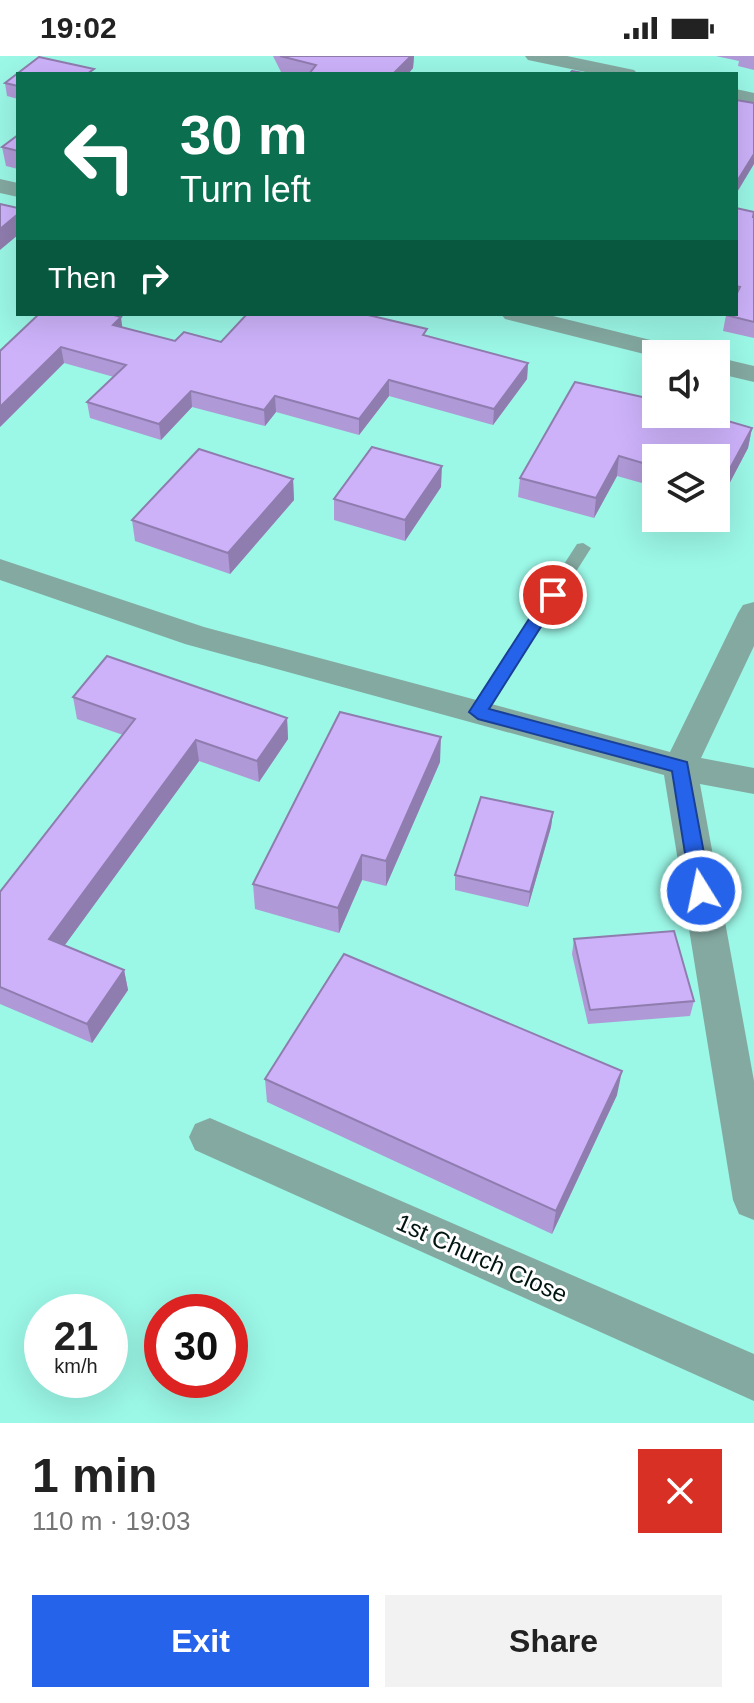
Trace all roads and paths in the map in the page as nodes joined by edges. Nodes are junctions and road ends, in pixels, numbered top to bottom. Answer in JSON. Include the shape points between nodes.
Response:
{"nodes":[{"id":1,"x":535,"y":56,"type":"edge"},
{"id":2,"x":617,"y":72,"type":"edge"},
{"id":3,"x":522,"y":316,"type":"edge"},
{"id":4,"x":642,"y":346,"type":"edge"},
{"id":5,"x":730,"y":368,"type":"edge"},
{"id":6,"x":754,"y":374,"type":"edge"},
{"id":7,"x":583,"y":548,"type":"dead end"},
{"id":8,"x":0,"y":569,"type":"edge"},
{"id":9,"x":754,"y":613,"type":"edge"},
{"id":10,"x":478,"y":712,"type":"junction"},
{"id":11,"x":680,"y":767,"type":"junction"},
{"id":12,"x":754,"y":781,"type":"edge"},
{"id":13,"x":210,"y":1137,"type":"dead end"},
{"id":14,"x":754,"y":1200,"type":"edge"},
{"id":15,"x":754,"y":1378,"type":"edge"}],
"edges":[{"from":1,"to":2,"type":"street"},
{"from":3,"to":4,"type":"street"},
{"from":5,"to":6,"type":"street"},
{"from":7,"to":10,"type":"lane"},
{"from":8,"to":10,"type":"street","via":[[196,636]]},
{"from":9,"to":11,"type":"street"},
{"from":10,"to":11,"type":"street"},
{"from":11,"to":12,"type":"street"},
{"from":11,"to":14,"type":"street"},
{"from":13,"to":15,"type":"street","name":"1st Church Close"}]}
